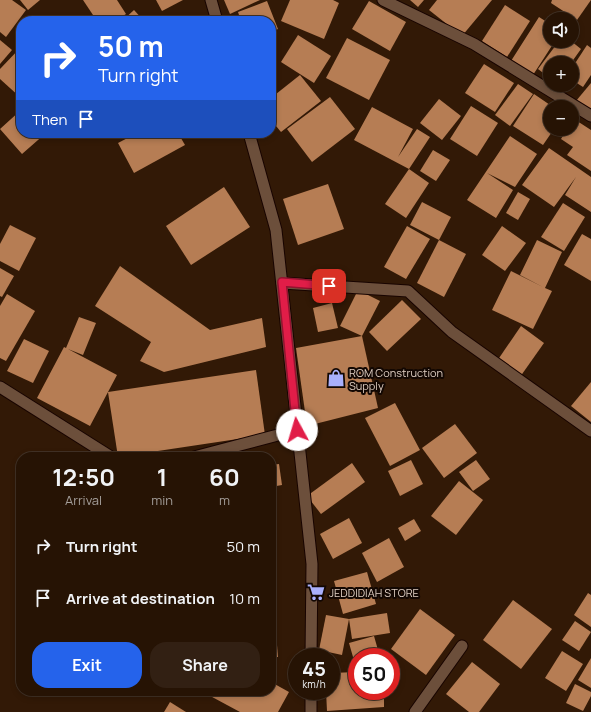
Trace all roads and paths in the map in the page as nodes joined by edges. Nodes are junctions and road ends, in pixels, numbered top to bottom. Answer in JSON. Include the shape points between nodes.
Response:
{"nodes":[{"id":1,"x":211,"y":0,"type":"edge"},
{"id":2,"x":383,"y":0,"type":"edge"},
{"id":3,"x":216,"y":16,"type":"edge"},
{"id":4,"x":591,"y":116,"type":"edge"},
{"id":5,"x":250,"y":138,"type":"edge"},
{"id":6,"x":282,"y":282,"type":"junction"},
{"id":7,"x":0,"y":387,"type":"edge"},
{"id":8,"x":297,"y":430,"type":"junction"},
{"id":9,"x":591,"y":431,"type":"edge"},
{"id":10,"x":103,"y":452,"type":"edge"},
{"id":11,"x":213,"y":452,"type":"edge"},
{"id":12,"x":462,"y":646,"type":"dead end"},
{"id":13,"x":311,"y":648,"type":"edge"},
{"id":14,"x":311,"y":700,"type":"edge"},
{"id":15,"x":311,"y":712,"type":"edge"},
{"id":16,"x":415,"y":712,"type":"edge"}],
"edges":[{"from":1,"to":3,"type":"street"},
{"from":2,"to":4,"type":"street","via":[[474,44]]},
{"from":5,"to":6,"type":"street","via":[[276,230]]},
{"from":6,"to":8,"type":"street"},
{"from":6,"to":9,"type":"street","via":[[408,291],[452,332]]},
{"from":7,"to":10,"type":"street"},
{"from":8,"to":11,"type":"street"},
{"from":8,"to":13,"type":"street","via":[[312,564]]},
{"from":12,"to":16,"type":"street"},
{"from":14,"to":15,"type":"street"}]}
